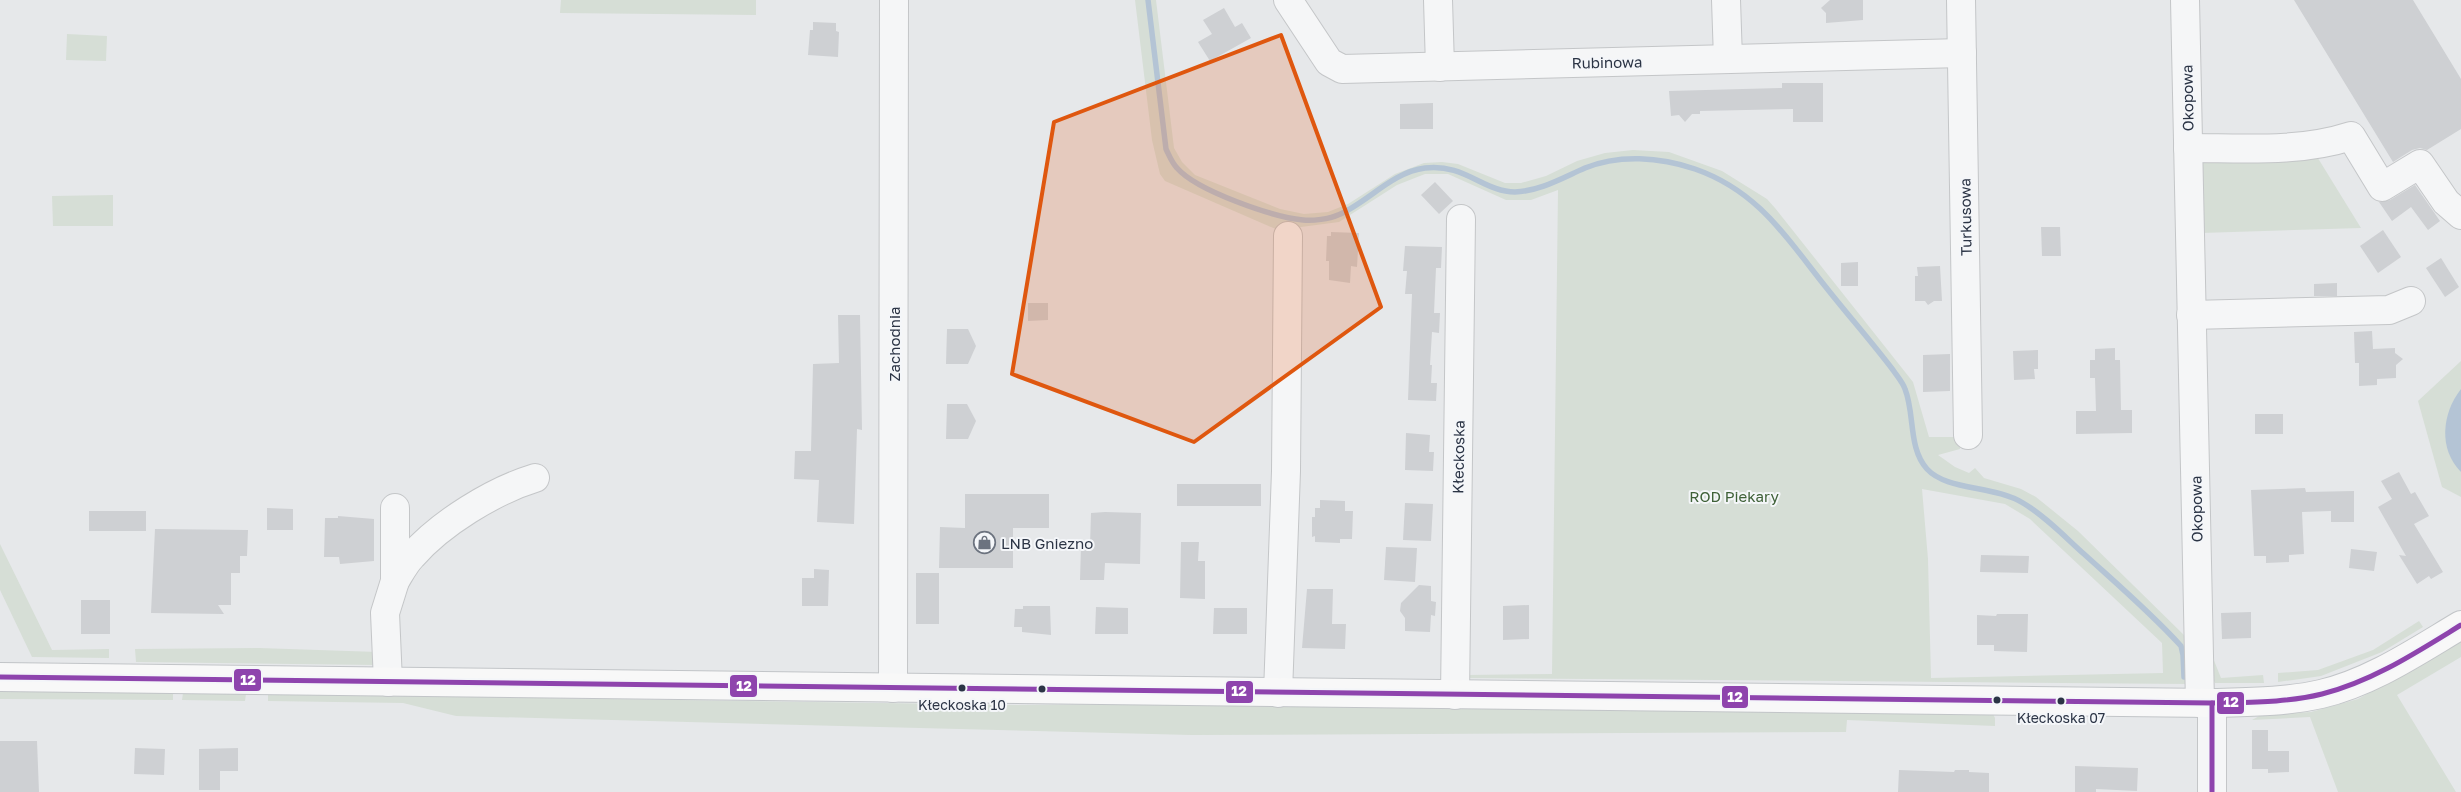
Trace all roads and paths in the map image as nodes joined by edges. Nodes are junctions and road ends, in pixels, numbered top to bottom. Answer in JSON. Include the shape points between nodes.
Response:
{"nodes":[{"id":1,"x":894,"y":0,"type":"edge"},
{"id":2,"x":1288,"y":0,"type":"edge"},
{"id":3,"x":1438,"y":0,"type":"edge"},
{"id":4,"x":1726,"y":0,"type":"edge"},
{"id":5,"x":1962,"y":0,"type":"edge"},
{"id":6,"x":2185,"y":0,"type":"edge"},
{"id":7,"x":1962,"y":53,"type":"junction"},
{"id":8,"x":1728,"y":59,"type":"junction"},
{"id":9,"x":1440,"y":66,"type":"junction"},
{"id":10,"x":2188,"y":148,"type":"junction"},
{"id":11,"x":2461,"y":216,"type":"edge"},
{"id":12,"x":1461,"y":219,"type":"dead end"},
{"id":13,"x":1288,"y":236,"type":"dead end"},
{"id":14,"x":2411,"y":301,"type":"dead end"},
{"id":15,"x":2192,"y":315,"type":"junction"},
{"id":16,"x":1968,"y":435,"type":"dead end"},
{"id":17,"x":535,"y":478,"type":"dead end"},
{"id":18,"x":395,"y":508,"type":"dead end"},
{"id":19,"x":395,"y":581,"type":"junction"},
{"id":20,"x":2461,"y":625,"type":"edge"},
{"id":21,"x":0,"y":678,"type":"edge"},
{"id":22,"x":388,"y":682,"type":"junction"},
{"id":23,"x":893,"y":688,"type":"junction"},
{"id":24,"x":1278,"y":693,"type":"junction"},
{"id":25,"x":1455,"y":695,"type":"junction"},
{"id":26,"x":2206,"y":703,"type":"junction"},
{"id":27,"x":2212,"y":792,"type":"edge"}],
"edges":[{"from":1,"to":23,"type":"street","name":"Zachodnia"},
{"from":2,"to":9,"type":"street","name":"Rubinowa","via":[[1329,62],[1342,69]]},
{"from":3,"to":9,"type":"street"},
{"from":4,"to":8,"type":"street"},
{"from":5,"to":7,"type":"street","name":"Turkusowa"},
{"from":6,"to":10,"type":"street","name":"Okopowa"},
{"from":7,"to":8,"type":"street","name":"Rubinowa"},
{"from":7,"to":16,"type":"street","name":"Turkusowa"},
{"from":8,"to":9,"type":"street","name":"Rubinowa"},
{"from":10,"to":11,"type":"street","via":[[2285,148],[2327,144],[2351,136],[2382,187],[2420,164],[2446,202]]},
{"from":10,"to":15,"type":"street","name":"Okopowa"},
{"from":12,"to":25,"type":"street","name":"Kłeckoska"},
{"from":13,"to":24,"type":"street","via":[[1286,471]]},
{"from":14,"to":15,"type":"street","via":[[2389,310]]},
{"from":15,"to":26,"type":"street","name":"Okopowa"},
{"from":17,"to":19,"type":"street","via":[[518,483],[448,524],[412,556]]},
{"from":18,"to":19,"type":"street"},
{"from":19,"to":22,"type":"street","via":[[384,613]]},
{"from":20,"to":26,"type":"main road","via":[[2378,673],[2331,691],[2299,698]]},
{"from":21,"to":22,"type":"main road"},
{"from":22,"to":23,"type":"main road"},
{"from":23,"to":24,"type":"main road"},
{"from":24,"to":25,"type":"main road"},
{"from":25,"to":26,"type":"main road"},
{"from":26,"to":27,"type":"street","name":"Okopowa"}]}
